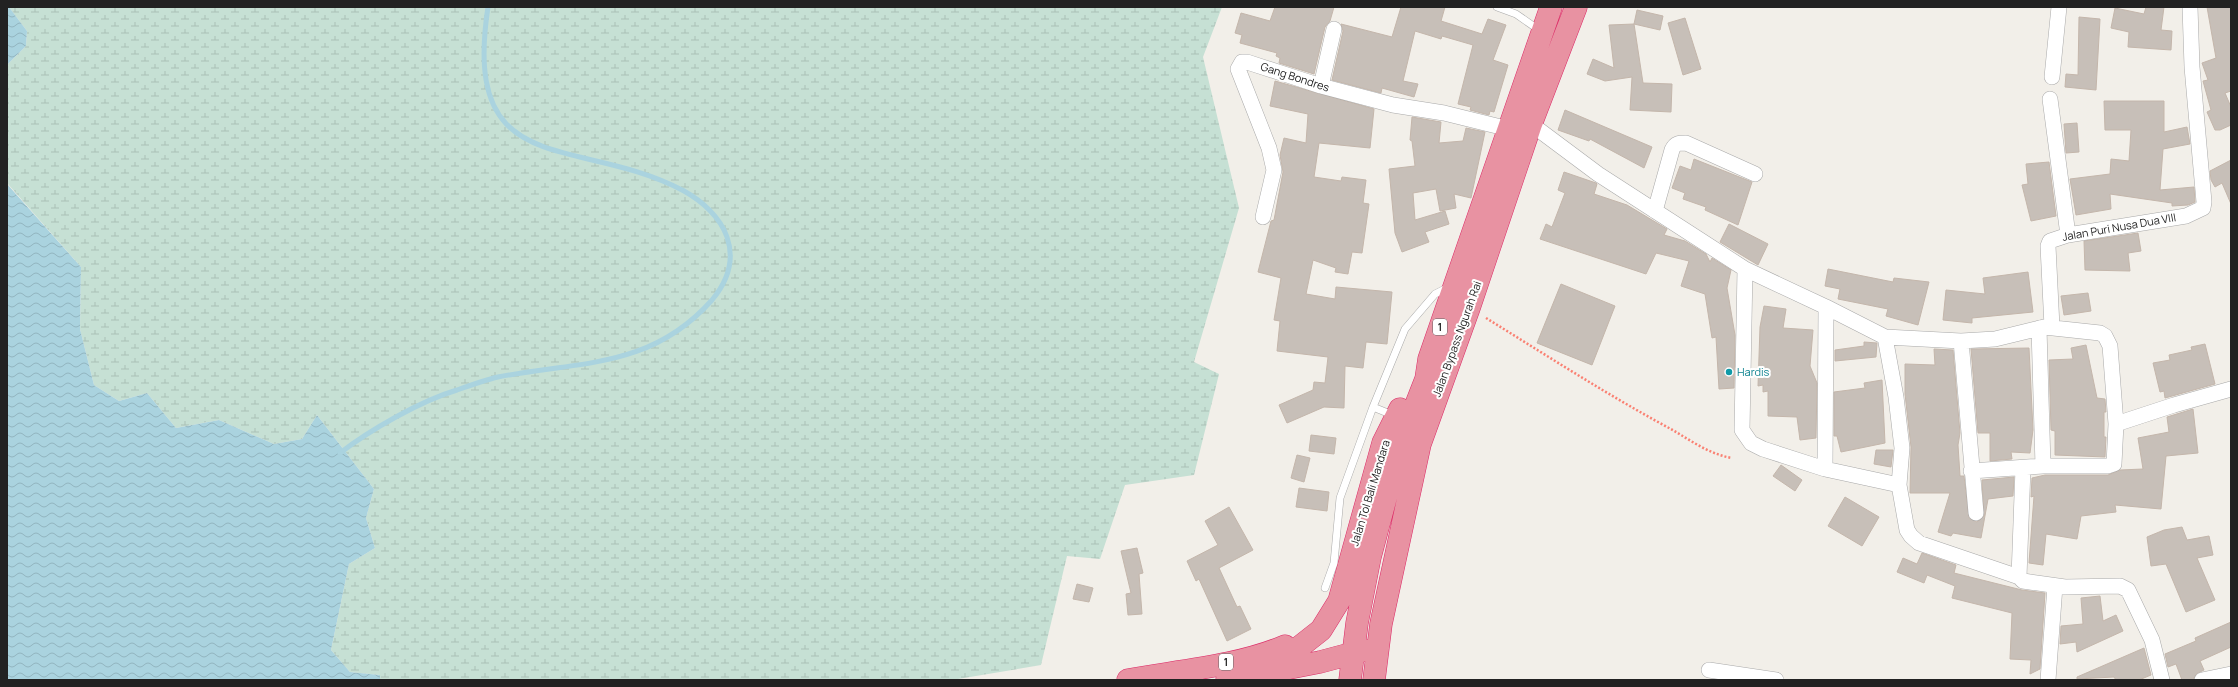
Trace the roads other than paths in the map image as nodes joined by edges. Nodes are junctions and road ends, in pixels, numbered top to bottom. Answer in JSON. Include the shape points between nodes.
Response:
{"nodes":[{"id":1,"x":1497,"y":7,"type":"edge"},
{"id":2,"x":1551,"y":7,"type":"edge"},
{"id":3,"x":1576,"y":7,"type":"edge"},
{"id":4,"x":2059,"y":7,"type":"edge"},
{"id":5,"x":2190,"y":7,"type":"edge"},
{"id":6,"x":1517,"y":11,"type":"edge"},
{"id":7,"x":1334,"y":29,"type":"dead end"},
{"id":8,"x":1543,"y":33,"type":"junction"},
{"id":9,"x":2052,"y":77,"type":"dead end"},
{"id":10,"x":1321,"y":86,"type":"junction"},
{"id":11,"x":2050,"y":99,"type":"dead end"},
{"id":12,"x":1529,"y":131,"type":"junction"},
{"id":13,"x":1755,"y":174,"type":"dead end"},
{"id":14,"x":1655,"y":210,"type":"junction"},
{"id":15,"x":1263,"y":217,"type":"dead end"},
{"id":16,"x":2068,"y":235,"type":"junction"},
{"id":17,"x":1745,"y":269,"type":"junction"},
{"id":18,"x":1455,"y":284,"type":"junction"},
{"id":19,"x":1826,"y":307,"type":"junction"},
{"id":20,"x":2046,"y":328,"type":"junction"},
{"id":21,"x":1885,"y":337,"type":"junction"},
{"id":22,"x":1961,"y":341,"type":"junction"},
{"id":23,"x":1429,"y":359,"type":"joint"},
{"id":24,"x":2231,"y":389,"type":"edge"},
{"id":25,"x":1373,"y":407,"type":"junction"},
{"id":26,"x":1403,"y":419,"type":"junction"},
{"id":27,"x":2116,"y":424,"type":"junction"},
{"id":28,"x":2043,"y":466,"type":"junction"},
{"id":29,"x":2023,"y":468,"type":"junction"},
{"id":30,"x":1825,"y":469,"type":"junction"},
{"id":31,"x":1971,"y":471,"type":"junction"},
{"id":32,"x":1899,"y":485,"type":"junction"},
{"id":33,"x":1976,"y":513,"type":"dead end"},
{"id":34,"x":2019,"y":577,"type":"junction"},
{"id":35,"x":2055,"y":586,"type":"junction"},
{"id":36,"x":1325,"y":588,"type":"dead end"},
{"id":37,"x":1321,"y":630,"type":"junction"},
{"id":38,"x":1376,"y":647,"type":"junction"},
{"id":39,"x":1353,"y":654,"type":"junction"},
{"id":40,"x":1709,"y":670,"type":"dead end"},
{"id":41,"x":2231,"y":674,"type":"edge"},
{"id":42,"x":1252,"y":676,"type":"junction"},
{"id":43,"x":1374,"y":677,"type":"edge"},
{"id":44,"x":1347,"y":679,"type":"edge"},
{"id":45,"x":1128,"y":680,"type":"edge"},
{"id":46,"x":1227,"y":680,"type":"edge"},
{"id":47,"x":1776,"y":680,"type":"edge"},
{"id":48,"x":2048,"y":680,"type":"edge"},
{"id":49,"x":2162,"y":680,"type":"edge"},
{"id":50,"x":2202,"y":680,"type":"edge"}],
"edges":[{"from":1,"to":6,"type":"lane"},
{"from":2,"to":8,"type":"highway","name":"Jalan Bypass Ngurah Rai","number":"1"},
{"from":3,"to":12,"type":"highway","name":"Jalan Bypass Ngurah Rai","number":"1"},
{"from":4,"to":9,"type":"street"},
{"from":5,"to":16,"type":"street","name":"Jalan Puri Nusa Dua VIII","via":[[2203,208],[2186,216]]},
{"from":6,"to":8,"type":"lane"},
{"from":7,"to":10,"type":"street"},
{"from":8,"to":12,"type":"highway","name":"Jalan Bypass Ngurah Rai","number":"1"},
{"from":10,"to":12,"type":"street","name":"Gang Bondres","via":[[1393,104]]},
{"from":10,"to":15,"type":"street","name":"Gang Bondres","via":[[1247,62],[1239,64],[1238,69],[1269,148],[1274,170]]},
{"from":11,"to":16,"type":"street"},
{"from":12,"to":14,"type":"street"},
{"from":12,"to":18,"type":"highway","name":"Jalan Bypass Ngurah Rai","number":"1"},
{"from":12,"to":38,"type":"highway","name":"Jalan Bypass Ngurah Rai","number":"1","via":[[1420,444]]},
{"from":13,"to":14,"type":"street","via":[[1686,143],[1679,143],[1672,150]]},
{"from":14,"to":17,"type":"street"},
{"from":16,"to":20,"type":"street","name":"Jalan Puri Nusa Dua VIII","via":[[2050,241],[2048,246]]},
{"from":17,"to":19,"type":"street"},
{"from":17,"to":30,"type":"street","via":[[1742,430],[1751,443],[1762,449]]},
{"from":18,"to":23,"type":"highway","name":"Jalan Bypass Ngurah Rai","number":"1"},
{"from":18,"to":25,"type":"lane","via":[[1435,294],[1405,329]]},
{"from":19,"to":21,"type":"street"},
{"from":19,"to":30,"type":"street"},
{"from":20,"to":22,"type":"street","via":[[1995,339]]},
{"from":20,"to":27,"type":"street","via":[[2100,333],[2108,341]]},
{"from":20,"to":28,"type":"street","name":"Jalan Puri Nusa Dua VIII"},
{"from":21,"to":22,"type":"street"},
{"from":21,"to":32,"type":"street","via":[[1902,448]]},
{"from":22,"to":31,"type":"street"},
{"from":23,"to":26,"type":"highway","name":"Jalan Tol Bali Mandara","number":"1","via":[[1416,375]]},
{"from":24,"to":27,"type":"street"},
{"from":25,"to":26,"type":"lane"},
{"from":25,"to":36,"type":"lane","via":[[1340,498],[1334,563]]},
{"from":26,"to":37,"type":"highway","name":"Jalan Tol Bali Mandara","number":"1","via":[[1383,444],[1339,601]]},
{"from":26,"to":39,"type":"highway","number":"1","via":[[1399,448],[1370,557]]},
{"from":27,"to":28,"type":"street","via":[[2114,464]]},
{"from":28,"to":29,"type":"street"},
{"from":29,"to":31,"type":"street"},
{"from":29,"to":34,"type":"street"},
{"from":30,"to":32,"type":"street"},
{"from":31,"to":33,"type":"street"},
{"from":32,"to":34,"type":"street","via":[[1907,530],[1919,544]]},
{"from":34,"to":35,"type":"street","via":[[2023,581]]},
{"from":35,"to":48,"type":"street"},
{"from":35,"to":49,"type":"street","via":[[2120,586],[2128,590],[2152,640]]},
{"from":37,"to":42,"type":"highway","name":"Jalan Tol Bali Mandara","number":"1","via":[[1288,656]]},
{"from":37,"to":45,"type":"highway","number":"1","via":[[1271,652]]},
{"from":38,"to":39,"type":"highway","name":"Jalan Tol Bali Mandara","number":"1"},
{"from":38,"to":43,"type":"highway","name":"Jalan Bypass Ngurah Rai","number":"1"},
{"from":39,"to":42,"type":"highway","name":"Jalan Tol Bali Mandara","number":"1"},
{"from":39,"to":44,"type":"highway"},
{"from":40,"to":47,"type":"street"},
{"from":41,"to":50,"type":"street"},
{"from":42,"to":46,"type":"highway","name":"Jalan Tol Bali Mandara","number":"1"},
{"from":43,"to":44,"type":"highway","number":"1"}]}
